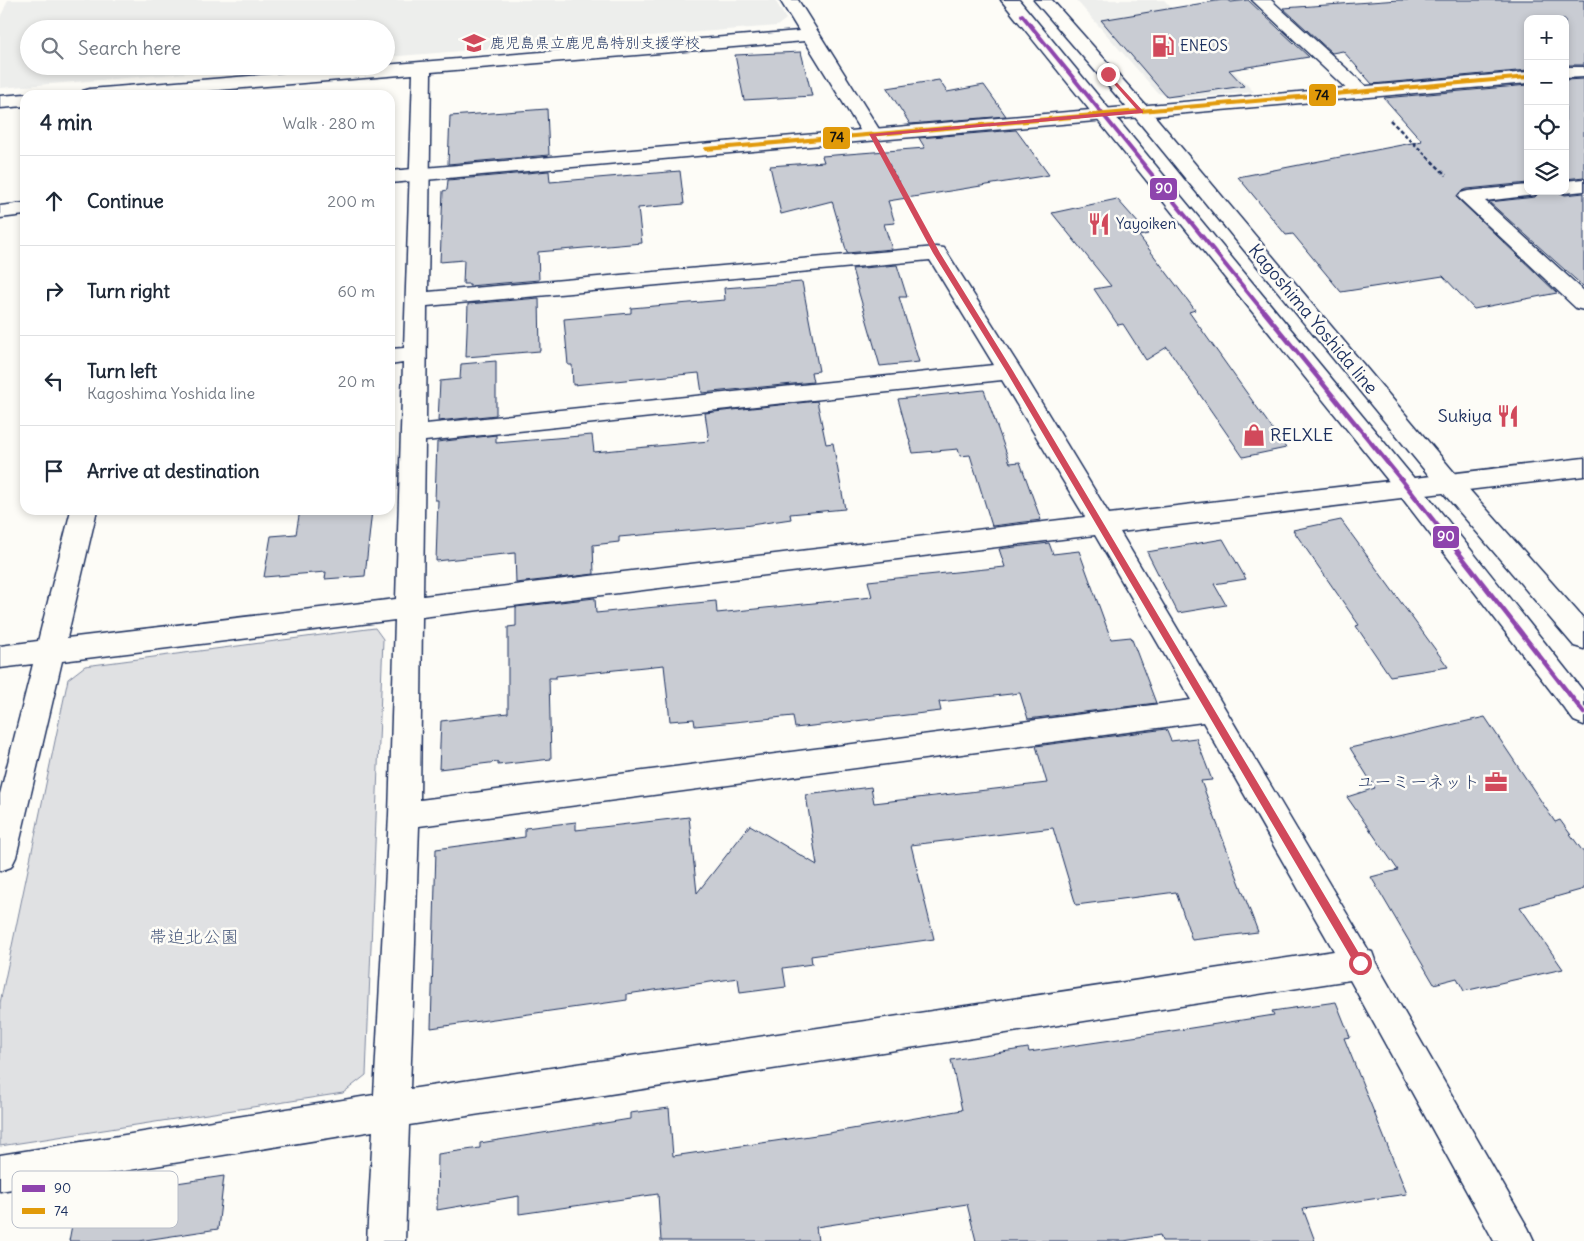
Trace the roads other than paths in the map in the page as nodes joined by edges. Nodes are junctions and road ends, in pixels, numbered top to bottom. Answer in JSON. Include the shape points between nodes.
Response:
{"nodes":[{"id":1,"x":789,"y":0,"type":"edge"},
{"id":2,"x":1010,"y":0,"type":"edge"},
{"id":3,"x":1043,"y":0,"type":"edge"},
{"id":4,"x":1261,"y":0,"type":"edge"},
{"id":5,"x":810,"y":36,"type":"junction"},
{"id":6,"x":422,"y":68,"type":"junction"},
{"id":7,"x":395,"y":70,"type":"edge"},
{"id":8,"x":1584,"y":72,"type":"edge"},
{"id":9,"x":1569,"y":73,"type":"edge"},
{"id":10,"x":336,"y":75,"type":"edge"},
{"id":11,"x":1524,"y":77,"type":"edge"},
{"id":12,"x":151,"y":90,"type":"edge"},
{"id":13,"x":1361,"y":92,"type":"junction"},
{"id":14,"x":20,"y":100,"type":"edge"},
{"id":15,"x":0,"y":102,"type":"edge"},
{"id":16,"x":1141,"y":112,"type":"junction"},
{"id":17,"x":1104,"y":115,"type":"junction"},
{"id":18,"x":872,"y":134,"type":"junction"},
{"id":19,"x":420,"y":174,"type":"junction"},
{"id":20,"x":395,"y":176,"type":"edge"},
{"id":21,"x":1584,"y":185,"type":"edge"},
{"id":22,"x":1569,"y":187,"type":"edge"},
{"id":23,"x":1524,"y":191,"type":"edge"},
{"id":24,"x":20,"y":210,"type":"edge"},
{"id":25,"x":0,"y":212,"type":"edge"},
{"id":26,"x":417,"y":300,"type":"junction"},
{"id":27,"x":1584,"y":303,"type":"edge"},
{"id":28,"x":403,"y":356,"type":"edge"},
{"id":29,"x":1010,"y":371,"type":"junction"},
{"id":30,"x":414,"y":434,"type":"junction"},
{"id":31,"x":1584,"y":467,"type":"edge"},
{"id":32,"x":1449,"y":483,"type":"junction"},
{"id":33,"x":1408,"y":488,"type":"junction"},
{"id":34,"x":83,"y":515,"type":"edge"},
{"id":35,"x":1101,"y":524,"type":"junction"},
{"id":36,"x":409,"y":609,"type":"junction"},
{"id":37,"x":1584,"y":638,"type":"edge"},
{"id":38,"x":50,"y":651,"type":"junction"},
{"id":39,"x":0,"y":657,"type":"edge"},
{"id":40,"x":1210,"y":709,"type":"junction"},
{"id":41,"x":1584,"y":714,"type":"edge"},
{"id":42,"x":404,"y":815,"type":"junction"},
{"id":43,"x":0,"y":857,"type":"edge"},
{"id":44,"x":1360,"y":963,"type":"junction"},
{"id":45,"x":392,"y":1110,"type":"junction"},
{"id":46,"x":12,"y":1171,"type":"edge"},
{"id":47,"x":386,"y":1241,"type":"edge"},
{"id":48,"x":1515,"y":1241,"type":"edge"}],
"edges":[{"from":1,"to":5,"type":"street"},
{"from":2,"to":17,"type":"street","name":"Kagoshima Yoshida line"},
{"from":3,"to":16,"type":"street","name":"Kagoshima Yoshida line"},
{"from":4,"to":13,"type":"street"},
{"from":5,"to":6,"type":"street"},
{"from":5,"to":18,"type":"street"},
{"from":6,"to":7,"type":"street"},
{"from":6,"to":19,"type":"street"},
{"from":8,"to":9,"type":"street"},
{"from":10,"to":12,"type":"street"},
{"from":11,"to":13,"type":"street"},
{"from":13,"to":16,"type":"street"},
{"from":14,"to":15,"type":"street"},
{"from":16,"to":17,"type":"street"},
{"from":16,"to":32,"type":"street","name":"Kagoshima Yoshida line"},
{"from":17,"to":18,"type":"street"},
{"from":17,"to":33,"type":"street","name":"Kagoshima Yoshida line"},
{"from":18,"to":19,"type":"street"},
{"from":19,"to":20,"type":"street"},
{"from":19,"to":26,"type":"street"},
{"from":21,"to":22,"type":"street"},
{"from":23,"to":27,"type":"street","via":[[1468,197]]},
{"from":24,"to":25,"type":"street"},
{"from":26,"to":28,"type":"street"},
{"from":26,"to":29,"type":"street","via":[[936,253]]},
{"from":28,"to":30,"type":"street"},
{"from":29,"to":30,"type":"street"},
{"from":29,"to":35,"type":"street"},
{"from":30,"to":36,"type":"street"},
{"from":31,"to":32,"type":"street"},
{"from":32,"to":33,"type":"street"},
{"from":32,"to":37,"type":"street","name":"Kagoshima Yoshida line"},
{"from":33,"to":35,"type":"street"},
{"from":33,"to":41,"type":"street","name":"Kagoshima Yoshida line"},
{"from":34,"to":38,"type":"street"},
{"from":35,"to":36,"type":"street"},
{"from":35,"to":40,"type":"street"},
{"from":36,"to":38,"type":"street"},
{"from":36,"to":42,"type":"street"},
{"from":38,"to":39,"type":"street"},
{"from":38,"to":43,"type":"street"},
{"from":40,"to":42,"type":"street"},
{"from":40,"to":44,"type":"street"},
{"from":42,"to":45,"type":"street"},
{"from":44,"to":45,"type":"street"},
{"from":44,"to":48,"type":"street"},
{"from":45,"to":46,"type":"street"},
{"from":45,"to":47,"type":"street"}]}
